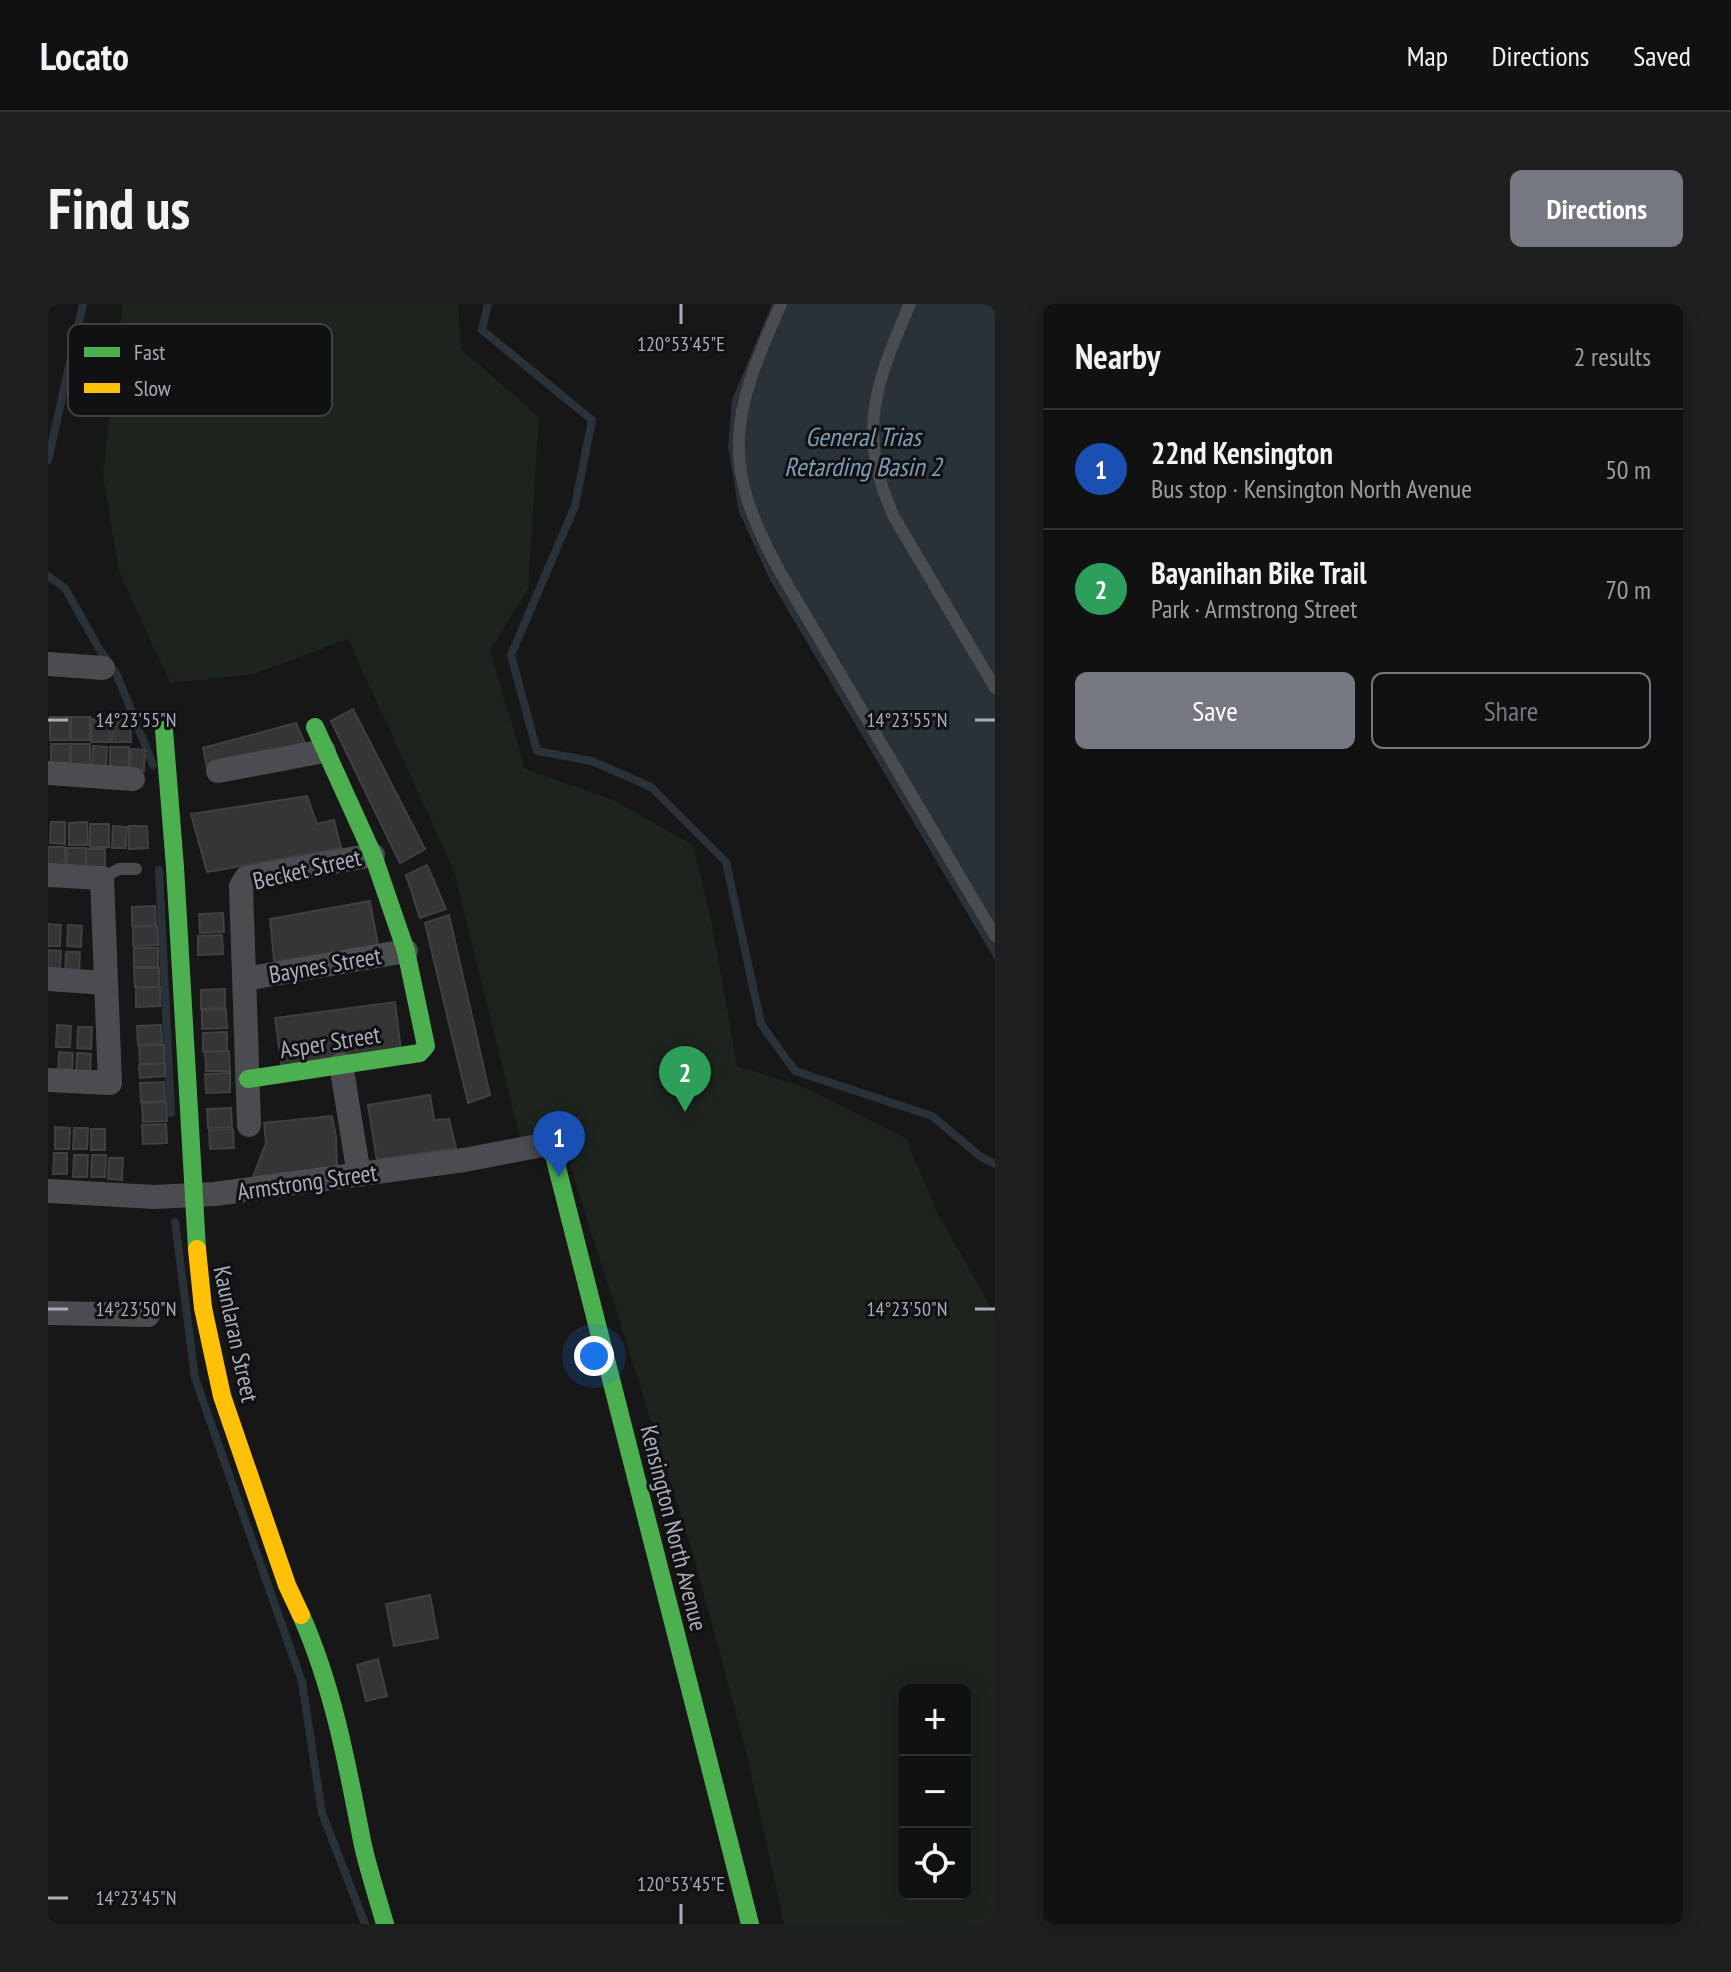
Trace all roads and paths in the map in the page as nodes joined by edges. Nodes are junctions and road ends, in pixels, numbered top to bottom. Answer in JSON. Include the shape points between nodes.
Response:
{"nodes":[{"id":1,"x":781,"y":304,"type":"edge"},
{"id":2,"x":910,"y":304,"type":"edge"},
{"id":3,"x":48,"y":664,"type":"edge"},
{"id":4,"x":103,"y":668,"type":"dead end"},
{"id":5,"x":995,"y":688,"type":"edge"},
{"id":6,"x":315,"y":727,"type":"dead end"},
{"id":7,"x":164,"y":730,"type":"dead end"},
{"id":8,"x":324,"y":751,"type":"junction"},
{"id":9,"x":218,"y":771,"type":"dead end"},
{"id":10,"x":48,"y":773,"type":"edge"},
{"id":11,"x":133,"y":779,"type":"dead end"},
{"id":12,"x":373,"y":855,"type":"junction"},
{"id":13,"x":136,"y":869,"type":"dead end"},
{"id":14,"x":48,"y":875,"type":"edge"},
{"id":15,"x":102,"y":878,"type":"junction"},
{"id":16,"x":995,"y":936,"type":"edge"},
{"id":17,"x":406,"y":951,"type":"junction"},
{"id":18,"x":48,"y":979,"type":"edge"},
{"id":19,"x":245,"y":979,"type":"junction"},
{"id":20,"x":105,"y":983,"type":"junction"},
{"id":21,"x":341,"y":1064,"type":"junction"},
{"id":22,"x":248,"y":1079,"type":"junction"},
{"id":23,"x":48,"y":1080,"type":"edge"},
{"id":24,"x":249,"y":1125,"type":"dead end"},
{"id":25,"x":557,"y":1143,"type":"joint"},
{"id":26,"x":359,"y":1175,"type":"junction"},
{"id":27,"x":48,"y":1191,"type":"edge"},
{"id":28,"x":192,"y":1197,"type":"junction"},
{"id":29,"x":48,"y":1313,"type":"edge"},
{"id":30,"x":148,"y":1315,"type":"dead end"},
{"id":31,"x":385,"y":1924,"type":"edge"},
{"id":32,"x":750,"y":1924,"type":"edge"}],
"edges":[{"from":1,"to":16,"type":"lane","via":[[741,407],[738,448],[750,510],[780,572]]},
{"from":2,"to":5,"type":"lane","via":[[876,398],[875,466],[894,517]]},
{"from":3,"to":4,"type":"street"},
{"from":6,"to":8,"type":"street"},
{"from":7,"to":28,"type":"street","name":"Kaunlaran Street"},
{"from":8,"to":9,"type":"street"},
{"from":8,"to":12,"type":"street"},
{"from":10,"to":11,"type":"street"},
{"from":12,"to":17,"type":"street"},
{"from":12,"to":19,"type":"street","name":"Becket Street","via":[[246,878],[241,886]]},
{"from":13,"to":15,"type":"lane","via":[[119,869]]},
{"from":14,"to":15,"type":"street"},
{"from":15,"to":20,"type":"street"},
{"from":17,"to":19,"type":"street","name":"Baynes Street"},
{"from":17,"to":21,"type":"street","name":"Asper Street","via":[[426,1046],[420,1053]]},
{"from":18,"to":20,"type":"street"},
{"from":19,"to":22,"type":"street"},
{"from":20,"to":23,"type":"street","via":[[110,1083]]},
{"from":21,"to":22,"type":"street","name":"Asper Street"},
{"from":21,"to":26,"type":"street"},
{"from":22,"to":24,"type":"street"},
{"from":25,"to":26,"type":"street","name":"Armstrong Street"},
{"from":25,"to":32,"type":"street","name":"Kensington North Avenue"},
{"from":26,"to":28,"type":"street","name":"Armstrong Street"},
{"from":27,"to":28,"type":"street","name":"Armstrong Street"},
{"from":28,"to":31,"type":"street","name":"Kaunlaran Street","via":[[203,1308],[222,1396],[287,1585],[325,1675]]},
{"from":29,"to":30,"type":"street"}]}
